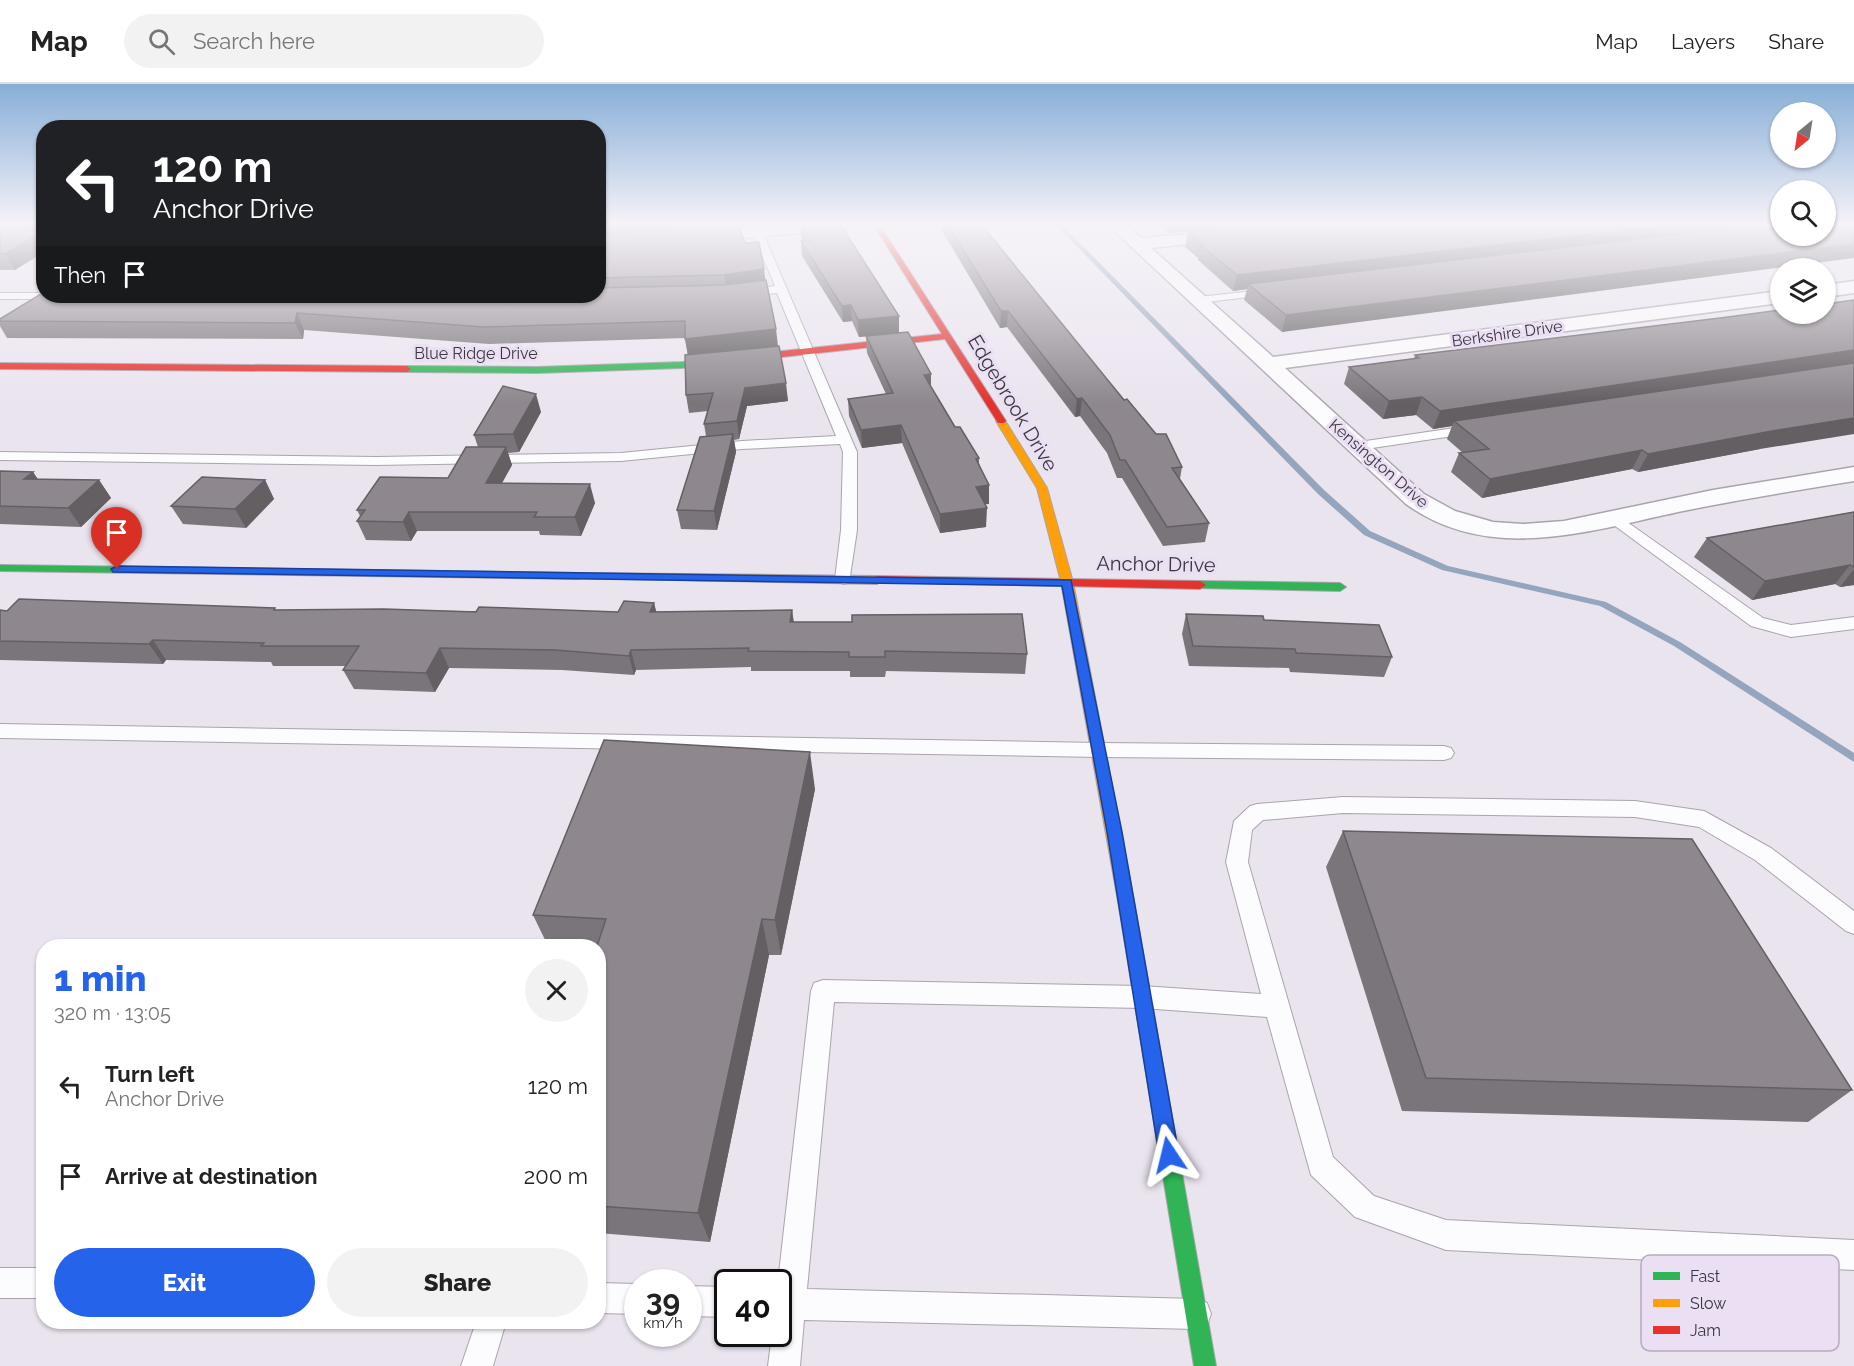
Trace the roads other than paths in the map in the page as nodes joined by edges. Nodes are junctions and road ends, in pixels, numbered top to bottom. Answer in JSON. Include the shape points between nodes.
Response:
{"nodes":[{"id":1,"x":779,"y":284,"type":"edge"},
{"id":2,"x":916,"y":284,"type":"edge"},
{"id":3,"x":1181,"y":284,"type":"edge"},
{"id":4,"x":1854,"y":287,"type":"edge"},
{"id":5,"x":781,"y":289,"type":"junction"},
{"id":6,"x":1836,"y":290,"type":"edge"},
{"id":7,"x":1279,"y":291,"type":"edge"},
{"id":8,"x":0,"y":296,"type":"edge"},
{"id":9,"x":36,"y":296,"type":"edge"},
{"id":10,"x":726,"y":296,"type":"edge"},
{"id":11,"x":1770,"y":298,"type":"edge"},
{"id":12,"x":1199,"y":300,"type":"junction"},
{"id":13,"x":950,"y":336,"type":"junction"},
{"id":14,"x":808,"y":353,"type":"junction"},
{"id":15,"x":1270,"y":364,"type":"junction"},
{"id":16,"x":0,"y":366,"type":"edge"},
{"id":17,"x":1488,"y":427,"type":"edge"},
{"id":18,"x":845,"y":440,"type":"junction"},
{"id":19,"x":1359,"y":446,"type":"junction"},
{"id":20,"x":0,"y":456,"type":"edge"},
{"id":21,"x":1854,"y":474,"type":"edge"},
{"id":22,"x":1613,"y":517,"type":"junction"},
{"id":23,"x":0,"y":568,"type":"edge"},
{"id":24,"x":843,"y":579,"type":"junction"},
{"id":25,"x":1067,"y":582,"type":"junction"},
{"id":26,"x":1340,"y":587,"type":"dead end"},
{"id":27,"x":1854,"y":623,"type":"edge"},
{"id":28,"x":0,"y":731,"type":"edge"},
{"id":29,"x":1099,"y":750,"type":"junction"},
{"id":30,"x":1444,"y":753,"type":"dead end"},
{"id":31,"x":1854,"y":924,"type":"edge"},
{"id":32,"x":1142,"y":997,"type":"junction"},
{"id":33,"x":1277,"y":1006,"type":"junction"},
{"id":34,"x":1784,"y":1255,"type":"edge"},
{"id":35,"x":789,"y":1269,"type":"edge"},
{"id":36,"x":0,"y":1282,"type":"edge"},
{"id":37,"x":36,"y":1283,"type":"edge"},
{"id":38,"x":606,"y":1298,"type":"edge"},
{"id":39,"x":624,"y":1299,"type":"edge"},
{"id":40,"x":792,"y":1304,"type":"edge"},
{"id":41,"x":1196,"y":1314,"type":"junction"},
{"id":42,"x":489,"y":1329,"type":"edge"},
{"id":43,"x":784,"y":1347,"type":"edge"},
{"id":44,"x":477,"y":1366,"type":"edge"},
{"id":45,"x":784,"y":1366,"type":"edge"},
{"id":46,"x":1205,"y":1366,"type":"edge"}],
"edges":[{"from":1,"to":5,"type":"lane"},
{"from":2,"to":13,"type":"street","name":"Edgebrook Drive"},
{"from":3,"to":12,"type":"street","name":"Kensington Drive"},
{"from":4,"to":6,"type":"street"},
{"from":5,"to":10,"type":"lane"},
{"from":5,"to":14,"type":"lane"},
{"from":7,"to":12,"type":"lane"},
{"from":8,"to":9,"type":"lane"},
{"from":11,"to":15,"type":"street","name":"Berkshire Drive"},
{"from":12,"to":15,"type":"street","name":"Kensington Drive"},
{"from":13,"to":14,"type":"street","name":"Blue Ridge Drive"},
{"from":13,"to":25,"type":"street","name":"Edgebrook Drive","via":[[1042,488]]},
{"from":14,"to":16,"type":"street","name":"Blue Ridge Drive","via":[[682,365],[537,370]]},
{"from":14,"to":18,"type":"lane"},
{"from":15,"to":19,"type":"street","name":"Kensington Drive"},
{"from":17,"to":19,"type":"lane"},
{"from":18,"to":20,"type":"lane","via":[[621,457],[376,461]]},
{"from":18,"to":24,"type":"lane","via":[[850,463],[849,530]]},
{"from":19,"to":22,"type":"street","name":"Kensington Drive","via":[[1425,507],[1464,523],[1505,531],[1545,531]]},
{"from":21,"to":22,"type":"street","name":"Kensington Drive"},
{"from":22,"to":27,"type":"lane","via":[[1757,622],[1791,631]]},
{"from":23,"to":24,"type":"street","name":"Anchor Drive"},
{"from":24,"to":25,"type":"street","name":"Anchor Drive"},
{"from":25,"to":26,"type":"street","name":"Anchor Drive"},
{"from":25,"to":29,"type":"street","name":"Edgebrook Drive"},
{"from":28,"to":29,"type":"lane"},
{"from":29,"to":30,"type":"lane"},
{"from":29,"to":32,"type":"street","name":"Edgebrook Drive"},
{"from":31,"to":33,"type":"lane","via":[[1763,854],[1704,819],[1635,809],[1343,805],[1257,812],[1242,827],[1237,862]]},
{"from":32,"to":33,"type":"lane"},
{"from":32,"to":35,"type":"lane","via":[[823,991]]},
{"from":32,"to":41,"type":"street","name":"Edgebrook Drive"},
{"from":33,"to":34,"type":"lane","via":[[1321,1165],[1365,1207],[1446,1235]]},
{"from":36,"to":37,"type":"lane"},
{"from":38,"to":39,"type":"lane"},
{"from":40,"to":41,"type":"lane"},
{"from":41,"to":46,"type":"street","name":"Edgebrook Drive"},
{"from":42,"to":44,"type":"lane"},
{"from":43,"to":45,"type":"lane"}]}
